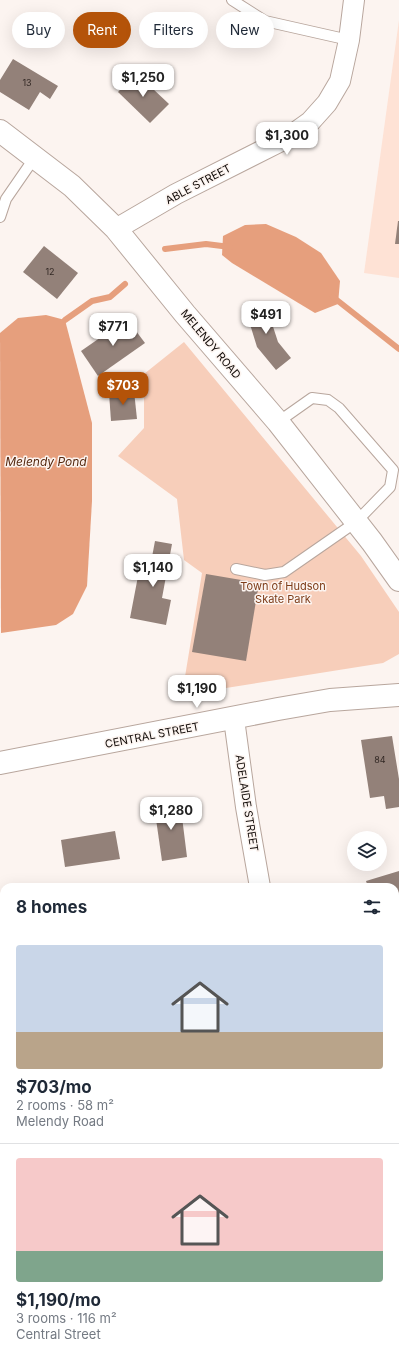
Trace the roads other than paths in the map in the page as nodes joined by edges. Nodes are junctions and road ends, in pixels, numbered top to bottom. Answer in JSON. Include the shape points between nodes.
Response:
{"nodes":[{"id":1,"x":232,"y":0,"type":"edge"},
{"id":2,"x":354,"y":0,"type":"edge"},
{"id":3,"x":349,"y":40,"type":"junction"},
{"id":4,"x":0,"y":131,"type":"edge"},
{"id":5,"x":34,"y":157,"type":"junction"},
{"id":6,"x":0,"y":217,"type":"edge"},
{"id":7,"x":116,"y":229,"type":"junction"},
{"id":8,"x":278,"y":422,"type":"junction"},
{"id":9,"x":356,"y":522,"type":"junction"},
{"id":10,"x":236,"y":569,"type":"dead end"},
{"id":11,"x":399,"y":580,"type":"edge"},
{"id":12,"x":399,"y":696,"type":"edge"},
{"id":13,"x":234,"y":719,"type":"junction"},
{"id":14,"x":0,"y":763,"type":"edge"},
{"id":15,"x":259,"y":883,"type":"edge"}],
"edges":[{"from":1,"to":3,"type":"lane","via":[[265,21]]},
{"from":2,"to":3,"type":"street","name":"ABLE STREET"},
{"from":3,"to":7,"type":"street","name":"ABLE STREET","via":[[340,81],[327,103],[310,122],[289,137],[176,194]]},
{"from":4,"to":5,"type":"street","name":"MELENDY ROAD"},
{"from":5,"to":6,"type":"lane","via":[[6,199]]},
{"from":5,"to":7,"type":"street","name":"MELENDY ROAD","via":[[72,186]]},
{"from":7,"to":8,"type":"street","name":"MELENDY ROAD"},
{"from":8,"to":9,"type":"street","name":"MELENDY ROAD"},
{"from":8,"to":9,"type":"lane","via":[[312,398],[328,400],[339,408],[393,470],[390,487]]},
{"from":9,"to":10,"type":"lane","via":[[284,572],[264,575]]},
{"from":9,"to":11,"type":"street","name":"MELENDY ROAD"},
{"from":12,"to":13,"type":"street","name":"CENTRAL STREET","via":[[330,700]]},
{"from":13,"to":14,"type":"street","name":"CENTRAL STREET"},
{"from":13,"to":15,"type":"street","name":"ADELAIDE STREET"}]}
